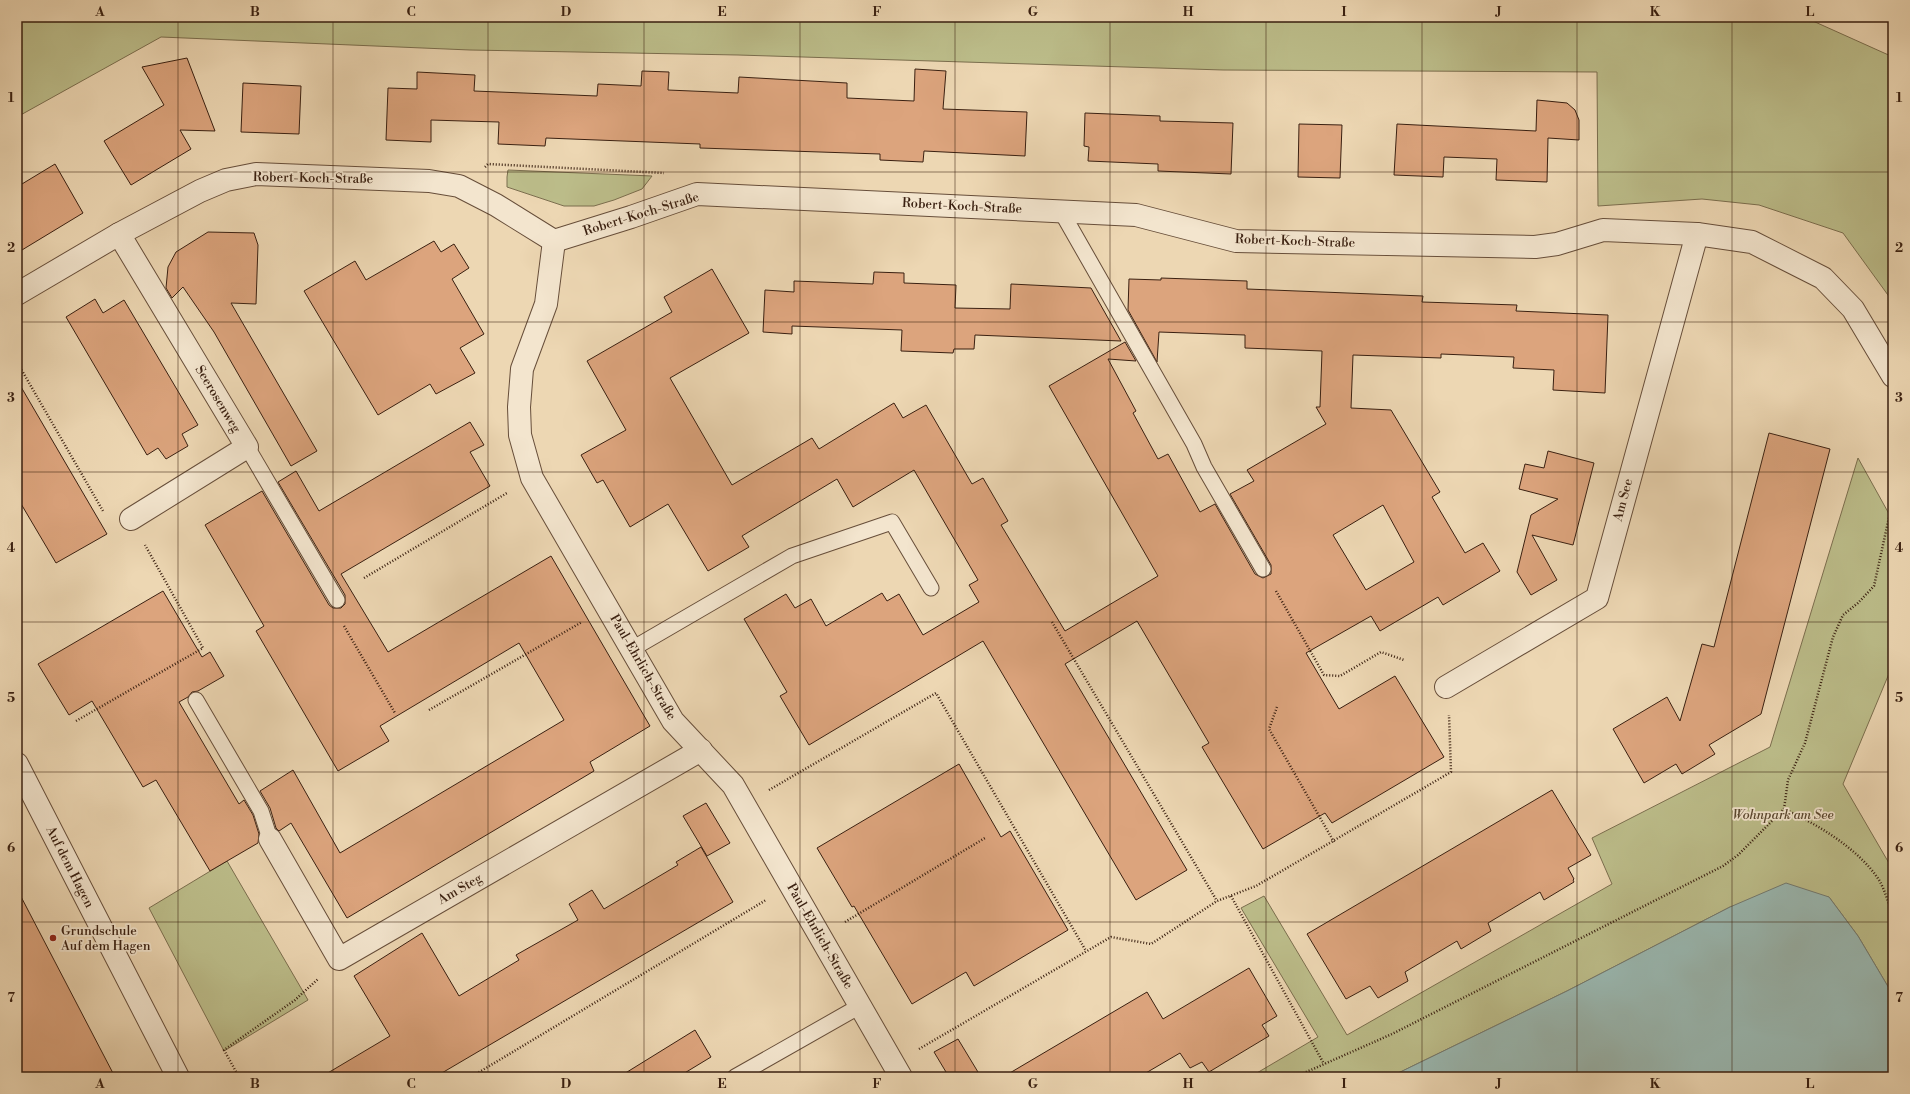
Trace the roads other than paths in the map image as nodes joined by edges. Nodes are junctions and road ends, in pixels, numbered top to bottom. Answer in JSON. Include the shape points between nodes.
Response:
{"nodes":[{"id":1,"x":1061,"y":211,"type":"junction"},
{"id":2,"x":119,"y":234,"type":"junction"},
{"id":3,"x":1697,"y":234,"type":"junction"},
{"id":4,"x":554,"y":241,"type":"junction"},
{"id":5,"x":17,"y":294,"type":"edge"},
{"id":6,"x":1893,"y":376,"type":"edge"},
{"id":7,"x":247,"y":447,"type":"junction"},
{"id":8,"x":130,"y":519,"type":"road end"},
{"id":9,"x":1263,"y":569,"type":"road end"},
{"id":10,"x":930,"y":588,"type":"dead end"},
{"id":11,"x":337,"y":600,"type":"road end"},
{"id":12,"x":632,"y":649,"type":"junction"},
{"id":13,"x":1446,"y":686,"type":"road end"},
{"id":14,"x":196,"y":700,"type":"dead end"},
{"id":15,"x":701,"y":750,"type":"junction"},
{"id":16,"x":17,"y":764,"type":"edge"},
{"id":17,"x":270,"y":839,"type":"joint"},
{"id":18,"x":860,"y":1006,"type":"junction"},
{"id":19,"x":897,"y":1071,"type":"edge"},
{"id":20,"x":178,"y":1077,"type":"edge"},
{"id":21,"x":735,"y":1077,"type":"edge"}],
"edges":[{"from":1,"to":3,"type":"street","name":"Robert-Koch-Straße","via":[[1136,215],[1236,240],[1535,247],[1557,244],[1603,230]]},
{"from":1,"to":4,"type":"street","name":"Robert-Koch-Straße","via":[[697,194]]},
{"from":1,"to":9,"type":"lane"},
{"from":2,"to":4,"type":"street","name":"Robert-Koch-Straße","via":[[200,191],[226,180],[256,174],[429,181],[459,186],[496,205]]},
{"from":2,"to":5,"type":"street","name":"Robert-Koch-Straße"},
{"from":2,"to":7,"type":"street","name":"Seerosenweg"},
{"from":3,"to":6,"type":"street","name":"Robert-Koch-Straße","via":[[1752,242],[1823,278],[1853,309]]},
{"from":3,"to":13,"type":"street","name":"Am See","via":[[1597,598]]},
{"from":4,"to":12,"type":"street","name":"Paul-Ehrlich-Straße","via":[[546,304],[522,370],[518,407],[520,435],[532,478]]},
{"from":7,"to":8,"type":"street","name":"Seerosenweg"},
{"from":7,"to":11,"type":"lane"},
{"from":10,"to":12,"type":"lane","via":[[892,522],[792,556]]},
{"from":12,"to":15,"type":"street","name":"Paul-Ehrlich-Straße","via":[[673,720]]},
{"from":14,"to":17,"type":"lane","via":[[260,811]]},
{"from":15,"to":17,"type":"street","name":"Am Steg","via":[[339,959]]},
{"from":15,"to":18,"type":"street","name":"Paul-Ehrlich-Straße","via":[[733,785]]},
{"from":16,"to":20,"type":"street","name":"Auf dem Hagen"},
{"from":18,"to":19,"type":"street","name":"Paul-Ehrlich-Straße"},
{"from":18,"to":21,"type":"lane"}]}
